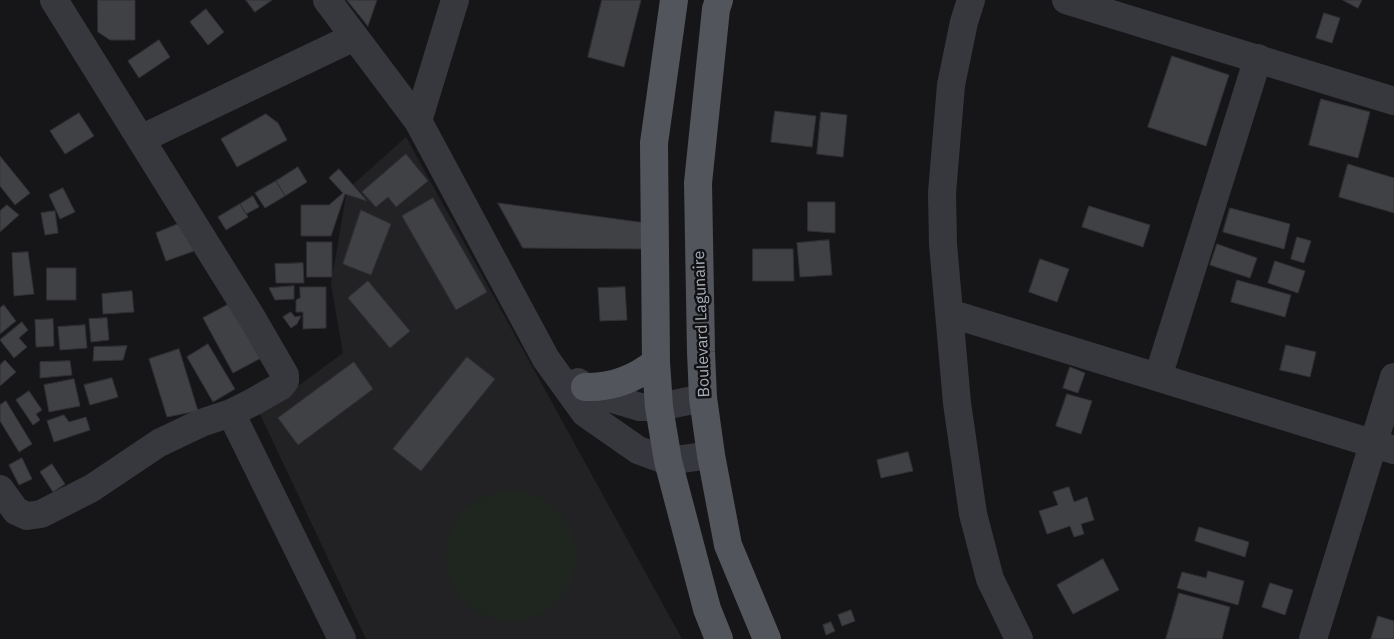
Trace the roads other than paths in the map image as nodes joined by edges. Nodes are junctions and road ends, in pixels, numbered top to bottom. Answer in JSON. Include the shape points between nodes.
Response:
{"nodes":[{"id":1,"x":54,"y":0,"type":"edge"},
{"id":2,"x":327,"y":0,"type":"edge"},
{"id":3,"x":455,"y":0,"type":"edge"},
{"id":4,"x":674,"y":0,"type":"edge"},
{"id":5,"x":719,"y":0,"type":"edge"},
{"id":6,"x":971,"y":0,"type":"edge"},
{"id":7,"x":1066,"y":0,"type":"edge"},
{"id":8,"x":354,"y":37,"type":"junction"},
{"id":9,"x":1258,"y":58,"type":"junction"},
{"id":10,"x":1394,"y":101,"type":"edge"},
{"id":11,"x":418,"y":121,"type":"junction"},
{"id":12,"x":141,"y":139,"type":"junction"},
{"id":13,"x":514,"y":297,"type":"junction"},
{"id":14,"x":949,"y":313,"type":"junction"},
{"id":15,"x":656,"y":362,"type":"junction"},
{"id":16,"x":1158,"y":377,"type":"junction"},
{"id":17,"x":1394,"y":377,"type":"edge"},
{"id":18,"x":585,"y":387,"type":"junction"},
{"id":19,"x":704,"y":398,"type":"junction"},
{"id":20,"x":659,"y":407,"type":"junction"},
{"id":21,"x":231,"y":413,"type":"junction"},
{"id":22,"x":1384,"y":447,"type":"edge"},
{"id":23,"x":711,"y":455,"type":"junction"},
{"id":24,"x":668,"y":461,"type":"junction"},
{"id":25,"x":0,"y":489,"type":"edge"},
{"id":26,"x":342,"y":639,"type":"edge"},
{"id":27,"x":719,"y":639,"type":"edge"},
{"id":28,"x":766,"y":639,"type":"edge"},
{"id":29,"x":1019,"y":639,"type":"edge"},
{"id":30,"x":1314,"y":639,"type":"edge"}],
"edges":[{"from":1,"to":12,"type":"street"},
{"from":2,"to":8,"type":"street"},
{"from":3,"to":11,"type":"street"},
{"from":4,"to":15,"type":"main road","via":[[654,143]]},
{"from":5,"to":19,"type":"main road","name":"Boulevard Lagunaire","via":[[698,184]]},
{"from":6,"to":14,"type":"street","via":[[951,85],[942,193]]},
{"from":7,"to":9,"type":"street"},
{"from":8,"to":11,"type":"street"},
{"from":8,"to":12,"type":"street"},
{"from":9,"to":10,"type":"street"},
{"from":9,"to":16,"type":"street"},
{"from":11,"to":13,"type":"street"},
{"from":12,"to":21,"type":"street","via":[[285,375],[281,386]]},
{"from":13,"to":18,"type":"street"},
{"from":13,"to":24,"type":"street","via":[[546,359],[585,413],[638,450]]},
{"from":14,"to":16,"type":"street"},
{"from":14,"to":29,"type":"street","via":[[973,514],[990,579]]},
{"from":15,"to":18,"type":"main road","via":[[628,380]]},
{"from":15,"to":20,"type":"main road"},
{"from":16,"to":22,"type":"street"},
{"from":17,"to":22,"type":"street"},
{"from":18,"to":20,"type":"street","via":[[594,393],[640,407]]},
{"from":19,"to":20,"type":"street"},
{"from":19,"to":23,"type":"main road","name":"Boulevard Lagunaire"},
{"from":20,"to":24,"type":"main road"},
{"from":21,"to":25,"type":"street","via":[[159,443],[92,488],[41,514],[27,516],[16,511]]},
{"from":21,"to":26,"type":"street"},
{"from":22,"to":30,"type":"street"},
{"from":23,"to":24,"type":"street"},
{"from":23,"to":28,"type":"main road","name":"Boulevard Lagunaire","via":[[728,545]]},
{"from":24,"to":27,"type":"main road","via":[[707,609]]}]}
